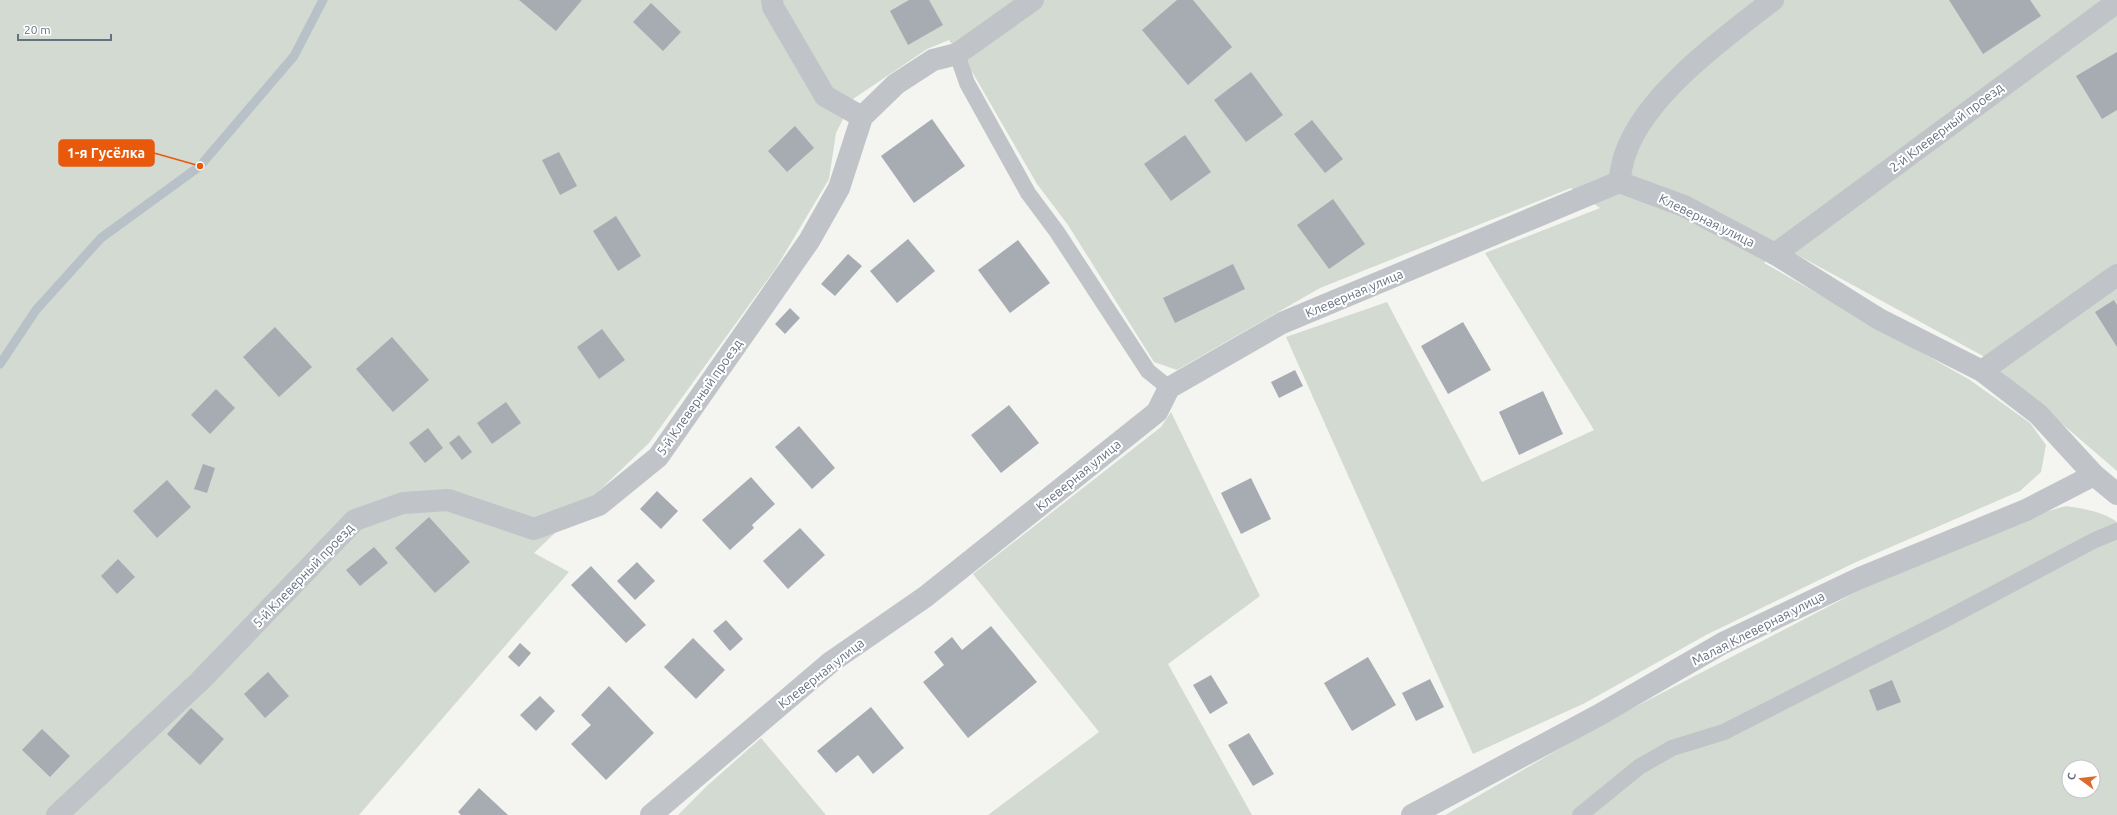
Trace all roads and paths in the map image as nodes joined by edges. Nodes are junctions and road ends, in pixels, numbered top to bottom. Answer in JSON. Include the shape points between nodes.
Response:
{"nodes":[{"id":1,"x":772,"y":0,"type":"edge"},
{"id":2,"x":1034,"y":0,"type":"edge"},
{"id":3,"x":1773,"y":0,"type":"edge"},
{"id":4,"x":2117,"y":2,"type":"edge"},
{"id":5,"x":957,"y":54,"type":"junction"},
{"id":6,"x":862,"y":117,"type":"junction"},
{"id":7,"x":1619,"y":182,"type":"junction"},
{"id":8,"x":1775,"y":254,"type":"junction"},
{"id":9,"x":2117,"y":275,"type":"edge"},
{"id":10,"x":1982,"y":371,"type":"junction"},
{"id":11,"x":1169,"y":388,"type":"junction"},
{"id":12,"x":2094,"y":475,"type":"junction"},
{"id":13,"x":2117,"y":494,"type":"edge"},
{"id":14,"x":2117,"y":531,"type":"edge"},
{"id":15,"x":57,"y":815,"type":"edge"},
{"id":16,"x":651,"y":815,"type":"edge"},
{"id":17,"x":1413,"y":815,"type":"edge"},
{"id":18,"x":1580,"y":815,"type":"edge"}],
"edges":[{"from":1,"to":6,"type":"street","via":[[773,7],[825,96]]},
{"from":2,"to":5,"type":"street","name":"5-й Клеверный проезд"},
{"from":3,"to":7,"type":"street","via":[[1708,50],[1649,109],[1626,151]]},
{"from":4,"to":8,"type":"street","name":"2-й Клеверный проезд"},
{"from":5,"to":6,"type":"street","name":"5-й Клеверный проезд","via":[[933,60],[896,84]]},
{"from":5,"to":11,"type":"lane","via":[[967,83],[1028,193],[1057,232],[1148,371]]},
{"from":6,"to":15,"type":"street","name":"5-й Клеверный проезд","via":[[839,188],[809,241],[658,457],[599,505],[534,529],[448,500],[403,503],[355,520],[200,681]]},
{"from":7,"to":8,"type":"street","name":"Клеверная улица","via":[[1684,206]]},
{"from":7,"to":11,"type":"street","name":"Клеверная улица","via":[[1282,324]]},
{"from":8,"to":10,"type":"street","name":"Клеверная улица","via":[[1879,319]]},
{"from":9,"to":10,"type":"street"},
{"from":10,"to":12,"type":"street","name":"Клеверная улица","via":[[2038,414]]},
{"from":11,"to":16,"type":"street","name":"Клеверная улица","via":[[1157,412],[925,597],[831,662]]},
{"from":12,"to":13,"type":"street","name":"Клеверная улица"},
{"from":12,"to":17,"type":"street","name":"Малая Клеверная улица","via":[[2026,510],[1860,578],[1724,642],[1599,715]]},
{"from":14,"to":18,"type":"lane","via":[[2095,540],[1939,623],[1724,732],[1672,748],[1639,767]]}]}
